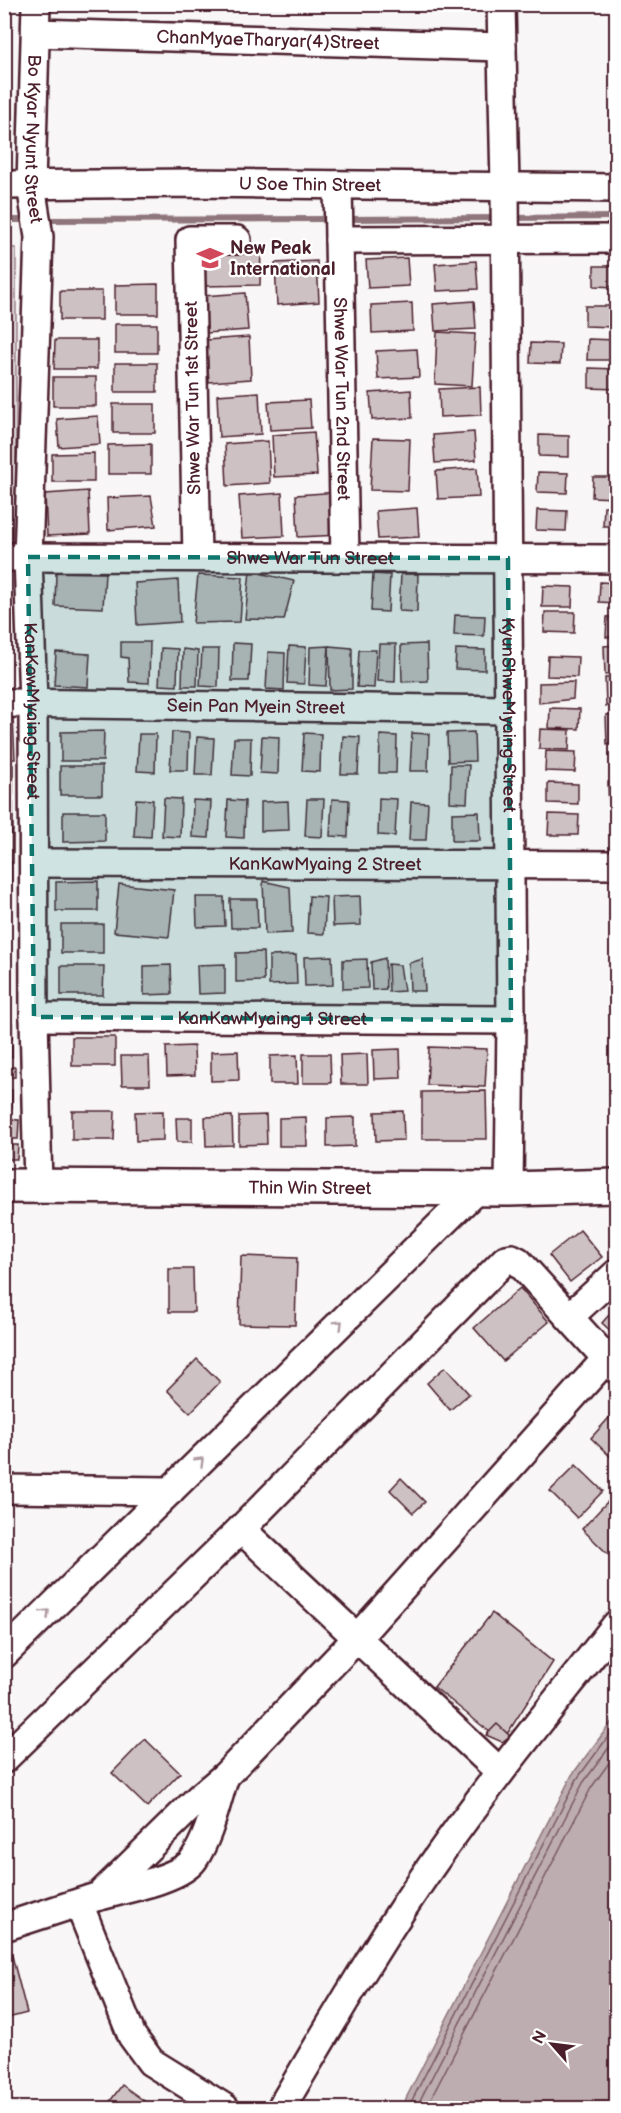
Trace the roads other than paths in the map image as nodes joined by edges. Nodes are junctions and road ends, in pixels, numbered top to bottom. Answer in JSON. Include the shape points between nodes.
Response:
{"nodes":[{"id":1,"x":36,"y":4,"type":"edge"},
{"id":2,"x":501,"y":4,"type":"edge"},
{"id":3,"x":36,"y":33,"type":"junction"},
{"id":4,"x":502,"y":47,"type":"junction"},
{"id":5,"x":338,"y":184,"type":"junction"},
{"id":6,"x":18,"y":185,"type":"edge"},
{"id":7,"x":506,"y":186,"type":"junction"},
{"id":8,"x":616,"y":188,"type":"edge"},
{"id":9,"x":39,"y":237,"type":"joint"},
{"id":10,"x":616,"y":239,"type":"edge"},
{"id":11,"x":237,"y":240,"type":"dead end"},
{"id":12,"x":339,"y":240,"type":"junction"},
{"id":13,"x":505,"y":240,"type":"junction"},
{"id":14,"x":16,"y":557,"type":"edge"},
{"id":15,"x":197,"y":557,"type":"junction"},
{"id":16,"x":345,"y":558,"type":"junction"},
{"id":17,"x":508,"y":558,"type":"junction"},
{"id":18,"x":616,"y":559,"type":"edge"},
{"id":19,"x":4,"y":703,"type":"edge"},
{"id":20,"x":33,"y":703,"type":"junction"},
{"id":21,"x":508,"y":710,"type":"junction"},
{"id":22,"x":34,"y":863,"type":"junction"},
{"id":23,"x":510,"y":864,"type":"junction"},
{"id":24,"x":616,"y":865,"type":"edge"},
{"id":25,"x":34,"y":1017,"type":"junction"},
{"id":26,"x":510,"y":1020,"type":"junction"},
{"id":27,"x":4,"y":1186,"type":"edge"},
{"id":28,"x":38,"y":1186,"type":"junction"},
{"id":29,"x":616,"y":1186,"type":"edge"},
{"id":30,"x":493,"y":1188,"type":"junction"},
{"id":31,"x":616,"y":1274,"type":"edge"},
{"id":32,"x":569,"y":1317,"type":"junction"},
{"id":33,"x":612,"y":1363,"type":"edge"},
{"id":34,"x":4,"y":1489,"type":"edge"},
{"id":35,"x":170,"y":1491,"type":"junction"},
{"id":36,"x":241,"y":1529,"type":"junction"},
{"id":37,"x":616,"y":1625,"type":"edge"},
{"id":38,"x":357,"y":1638,"type":"junction"},
{"id":39,"x":4,"y":1654,"type":"edge"},
{"id":40,"x":4,"y":1759,"type":"edge"},
{"id":41,"x":500,"y":1772,"type":"junction"},
{"id":42,"x":225,"y":1776,"type":"junction"},
{"id":43,"x":89,"y":1900,"type":"junction"},
{"id":44,"x":4,"y":1927,"type":"edge"},
{"id":45,"x":225,"y":2109,"type":"edge"},
{"id":46,"x":281,"y":2109,"type":"edge"}],
"edges":[{"from":1,"to":3,"type":"street","name":"Bo Kyar Nyunt Street"},
{"from":2,"to":4,"type":"street","name":"KyunShweMyaing Street"},
{"from":3,"to":4,"type":"street","name":"ChanMyaeTharyar(4)Street"},
{"from":3,"to":6,"type":"street","name":"Bo Kyar Nyunt Street"},
{"from":4,"to":7,"type":"street","name":"KyunShweMyaing Street"},
{"from":5,"to":6,"type":"street","name":"U Soe Thin Street"},
{"from":5,"to":7,"type":"street","name":"U Soe Thin Street"},
{"from":5,"to":12,"type":"street","name":"Shwe War Tun 2nd Street"},
{"from":6,"to":9,"type":"street","name":"Bo Kyar Nyunt Street"},
{"from":7,"to":8,"type":"street","name":"U Soe Thin Street"},
{"from":7,"to":13,"type":"street","name":"KyunShweMyaing Street"},
{"from":9,"to":14,"type":"street","name":"KanKawMyaing Street"},
{"from":10,"to":13,"type":"street"},
{"from":11,"to":15,"type":"street","name":"Shwe War Tun 1st Street","via":[[190,240]]},
{"from":12,"to":13,"type":"street"},
{"from":12,"to":16,"type":"street","name":"Shwe War Tun 2nd Street"},
{"from":13,"to":17,"type":"street","name":"KyunShweMyaing Street"},
{"from":14,"to":15,"type":"street","name":"Shwe War Tun Street"},
{"from":14,"to":20,"type":"street","name":"KanKawMyaing Street"},
{"from":15,"to":16,"type":"street","name":"Shwe War Tun Street"},
{"from":16,"to":17,"type":"street","name":"Shwe War Tun Street"},
{"from":17,"to":18,"type":"street","name":"Shwe War Tun Street"},
{"from":17,"to":21,"type":"street","name":"KyunShweMyaing Street"},
{"from":19,"to":20,"type":"street","name":"Sein Pan Myein Street"},
{"from":20,"to":21,"type":"street","name":"Sein Pan Myein Street"},
{"from":20,"to":22,"type":"street","name":"KanKawMyaing Street"},
{"from":21,"to":23,"type":"street","name":"KyunShweMyaing Street"},
{"from":22,"to":23,"type":"street","name":"KanKawMyaing 2 Street"},
{"from":22,"to":25,"type":"street","name":"KanKawMyaing Street"},
{"from":23,"to":24,"type":"street","name":"KanKawMyaing 2 Street"},
{"from":23,"to":26,"type":"street","name":"KyunShweMyaing Street"},
{"from":25,"to":26,"type":"street","name":"KanKawMyaing 1 Street"},
{"from":25,"to":28,"type":"street","name":"KanKawMyaing Street"},
{"from":26,"to":30,"type":"street","name":"KyunShweMyaing Street"},
{"from":27,"to":28,"type":"main road","name":"Thin Win Street"},
{"from":28,"to":30,"type":"main road","name":"Thin Win Street"},
{"from":29,"to":30,"type":"main road","name":"Thin Win Street"},
{"from":35,"to":30,"type":"street","one_way":true},
{"from":31,"to":32,"type":"street"},
{"from":32,"to":33,"type":"street"},
{"from":32,"to":36,"type":"street","via":[[518,1261],[506,1259]]},
{"from":33,"to":38,"type":"street"},
{"from":34,"to":35,"type":"street"},
{"from":39,"to":35,"type":"street","one_way":true},
{"from":36,"to":38,"type":"street"},
{"from":36,"to":40,"type":"street"},
{"from":37,"to":41,"type":"street"},
{"from":38,"to":41,"type":"street"},
{"from":38,"to":42,"type":"street"},
{"from":41,"to":46,"type":"street","via":[[384,1936]]},
{"from":42,"to":43,"type":"street"},
{"from":42,"to":43,"type":"street","via":[[208,1830],[193,1861],[168,1877]]},
{"from":43,"to":44,"type":"street"},
{"from":43,"to":45,"type":"street","via":[[132,2036],[151,2062]]}]}
